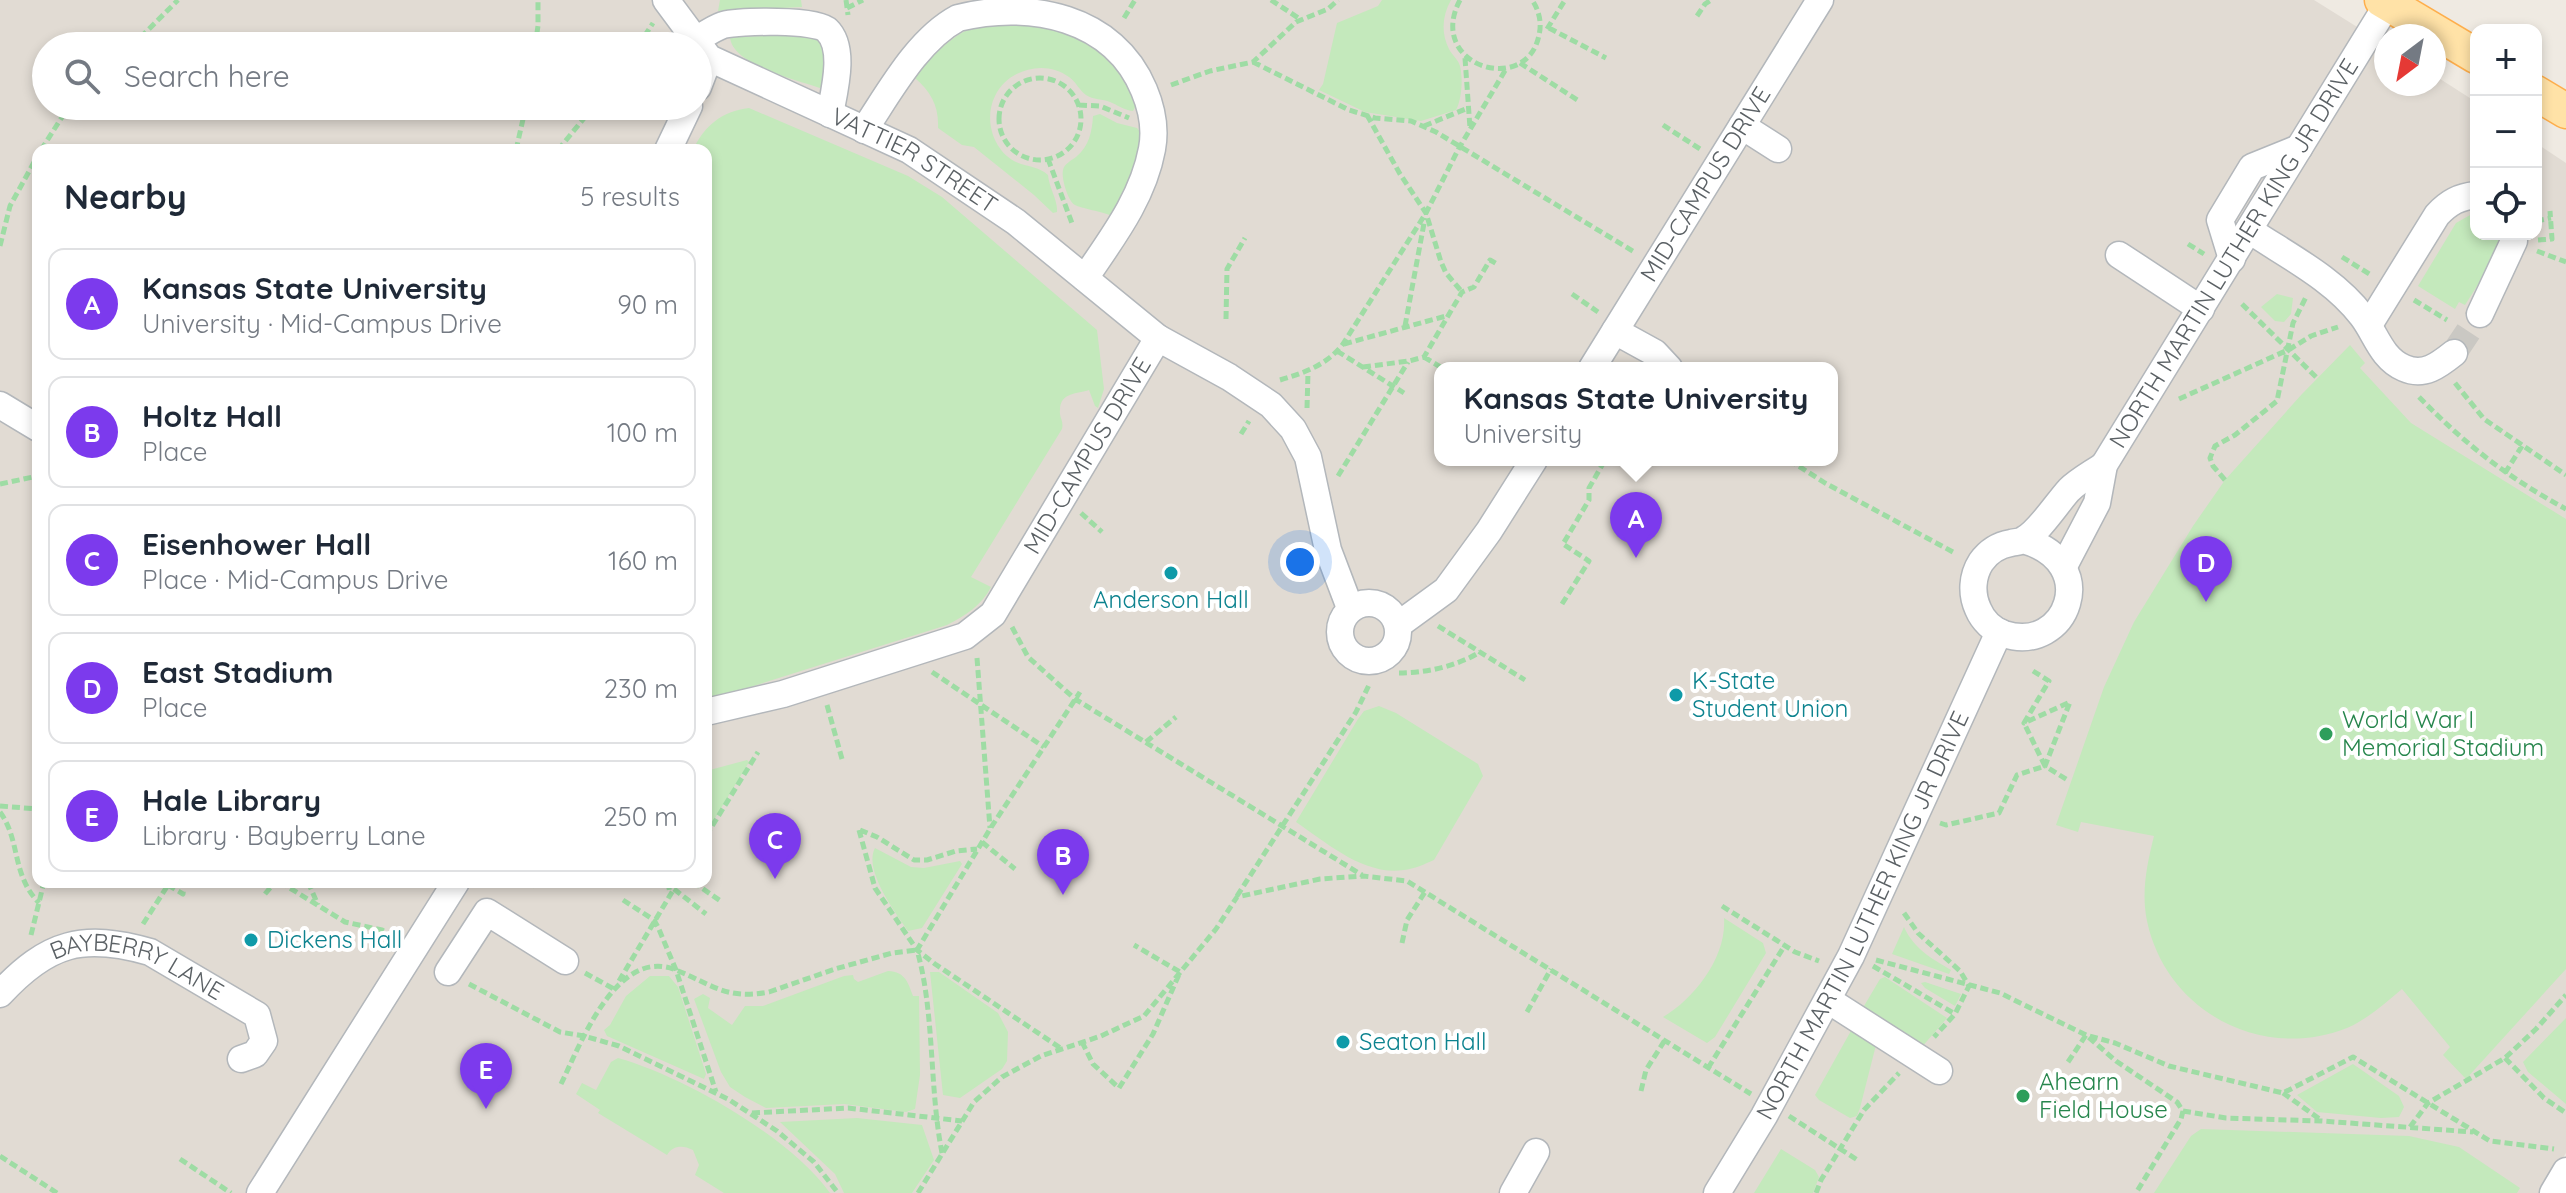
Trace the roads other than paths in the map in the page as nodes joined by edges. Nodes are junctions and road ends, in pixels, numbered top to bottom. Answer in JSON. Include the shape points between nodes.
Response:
{"nodes":[{"id":1,"x":1820,"y":0,"type":"edge"},
{"id":2,"x":2387,"y":1,"type":"edge"},
{"id":3,"x":661,"y":9,"type":"edge"},
{"id":4,"x":685,"y":32,"type":"edge"},
{"id":5,"x":712,"y":39,"type":"edge"},
{"id":6,"x":2470,"y":52,"type":"edge"},
{"id":7,"x":712,"y":54,"type":"edge"},
{"id":8,"x":2541,"y":96,"type":"edge"},
{"id":9,"x":2566,"y":111,"type":"edge"},
{"id":10,"x":830,"y":114,"type":"junction"},
{"id":11,"x":682,"y":120,"type":"edge"},
{"id":12,"x":1742,"y":126,"type":"junction"},
{"id":13,"x":864,"y":130,"type":"junction"},
{"id":14,"x":671,"y":144,"type":"edge"},
{"id":15,"x":2299,"y":148,"type":"junction"},
{"id":16,"x":1778,"y":149,"type":"dead end"},
{"id":17,"x":2470,"y":196,"type":"edge"},
{"id":18,"x":2249,"y":230,"type":"junction"},
{"id":19,"x":2525,"y":241,"type":"edge"},
{"id":20,"x":2119,"y":255,"type":"dead end"},
{"id":21,"x":2232,"y":259,"type":"junction"},
{"id":22,"x":1085,"y":278,"type":"junction"},
{"id":23,"x":2201,"y":309,"type":"junction"},
{"id":24,"x":2480,"y":314,"type":"tunnel mouth"},
{"id":25,"x":1609,"y":323,"type":"junction"},
{"id":26,"x":2369,"y":325,"type":"junction"},
{"id":27,"x":1158,"y":338,"type":"junction"},
{"id":28,"x":1594,"y":362,"type":"edge"},
{"id":29,"x":1663,"y":362,"type":"edge"},
{"id":30,"x":2453,"y":366,"type":"road end"},
{"id":31,"x":0,"y":405,"type":"edge"},
{"id":32,"x":32,"y":421,"type":"edge"},
{"id":33,"x":2104,"y":465,"type":"junction"},
{"id":34,"x":1530,"y":466,"type":"edge"},
{"id":35,"x":2034,"y":544,"type":"junction"},
{"id":36,"x":2064,"y":566,"type":"junction"},
{"id":37,"x":1350,"y":608,"type":"junction"},
{"id":38,"x":1398,"y":625,"type":"junction"},
{"id":39,"x":1999,"y":632,"type":"junction"},
{"id":40,"x":712,"y":711,"type":"edge"},
{"id":41,"x":452,"y":888,"type":"edge"},
{"id":42,"x":565,"y":961,"type":"road end"},
{"id":43,"x":448,"y":972,"type":"dead end"},
{"id":44,"x":0,"y":994,"type":"edge"},
{"id":45,"x":1828,"y":1000,"type":"junction"},
{"id":46,"x":241,"y":1059,"type":"dead end"},
{"id":47,"x":1939,"y":1071,"type":"dead end"},
{"id":48,"x":1536,"y":1152,"type":"dead end"},
{"id":49,"x":2561,"y":1160,"type":"edge"},
{"id":50,"x":260,"y":1193,"type":"edge"},
{"id":51,"x":1513,"y":1193,"type":"edge"},
{"id":52,"x":1717,"y":1193,"type":"edge"},
{"id":53,"x":2553,"y":1193,"type":"edge"}],
"edges":[{"from":1,"to":12,"type":"street","name":"MID-CAMPUS DRIVE"},
{"from":2,"to":6,"type":"main road"},
{"from":2,"to":15,"type":"street","name":"NORTH MARTIN LUTHER KING JR DRIVE"},
{"from":3,"to":4,"type":"street","name":"VATTIER STREET"},
{"from":5,"to":10,"type":"street","via":[[724,25],[802,22],[828,30],[837,49]]},
{"from":7,"to":10,"type":"street","name":"VATTIER STREET"},
{"from":8,"to":9,"type":"main road"},
{"from":10,"to":13,"type":"street","name":"VATTIER STREET"},
{"from":11,"to":14,"type":"street"},
{"from":12,"to":16,"type":"street"},
{"from":12,"to":25,"type":"street","name":"MID-CAMPUS DRIVE"},
{"from":13,"to":22,"type":"street","name":"VATTIER STREET","via":[[909,150],[1004,214]]},
{"from":13,"to":22,"type":"street","via":[[913,58],[955,19],[977,10],[1034,2],[1059,8],[1104,33],[1138,75],[1154,118],[1153,147],[1128,214]]},
{"from":15,"to":18,"type":"street","name":"NORTH MARTIN LUTHER KING JR DRIVE"},
{"from":15,"to":21,"type":"street","via":[[2252,167],[2220,220]]},
{"from":17,"to":26,"type":"street","via":[[2446,205],[2437,215]]},
{"from":18,"to":21,"type":"street","name":"NORTH MARTIN LUTHER KING JR DRIVE"},
{"from":18,"to":26,"type":"street","via":[[2324,280],[2353,303]]},
{"from":19,"to":24,"type":"street","via":[[2514,241]]},
{"from":20,"to":23,"type":"street"},
{"from":21,"to":23,"type":"street","name":"NORTH MARTIN LUTHER KING JR DRIVE"},
{"from":22,"to":27,"type":"street","name":"VATTIER STREET"},
{"from":23,"to":33,"type":"street","name":"NORTH MARTIN LUTHER KING JR DRIVE"},
{"from":25,"to":28,"type":"street","name":"MID-CAMPUS DRIVE"},
{"from":25,"to":29,"type":"street"},
{"from":26,"to":30,"type":"street","via":[[2386,354],[2402,367],[2422,371]]},
{"from":27,"to":37,"type":"street","name":"MID-CAMPUS DRIVE","via":[[1271,405],[1293,429],[1308,457],[1328,550]]},
{"from":27,"to":40,"type":"street","name":"MID-CAMPUS DRIVE","via":[[993,614],[965,636],[783,694]]},
{"from":31,"to":32,"type":"street"},
{"from":33,"to":35,"type":"street","name":"NORTH MARTIN LUTHER KING JR DRIVE","via":[[2071,488]]},
{"from":33,"to":36,"type":"street","name":"NORTH MARTIN LUTHER KING JR DRIVE","via":[[2097,503]]},
{"from":34,"to":38,"type":"street","via":[[1446,590]]},
{"from":35,"to":36,"type":"street"},
{"from":35,"to":39,"type":"street","name":"NORTH MARTIN LUTHER KING JR DRIVE","via":[[2004,544],[1992,550],[1976,572],[1974,600]]},
{"from":36,"to":39,"type":"street","via":[[2070,593],[2060,618],[2039,635]]},
{"from":37,"to":38,"type":"street","via":[[1379,604]]},
{"from":37,"to":38,"type":"street","via":[[1339,635],[1356,658],[1384,658],[1396,644]]},
{"from":39,"to":45,"type":"street","name":"NORTH MARTIN LUTHER KING JR DRIVE"},
{"from":41,"to":50,"type":"street"},
{"from":42,"to":43,"type":"street","via":[[487,912]]},
{"from":44,"to":46,"type":"street","name":"BAYBERRY LANE","via":[[26,967],[58,949],[91,941],[150,952],[257,1015],[264,1041],[255,1054]]},
{"from":45,"to":47,"type":"street"},
{"from":45,"to":52,"type":"street","name":"NORTH MARTIN LUTHER KING JR DRIVE"},
{"from":48,"to":51,"type":"street"},
{"from":49,"to":53,"type":"street"}]}
